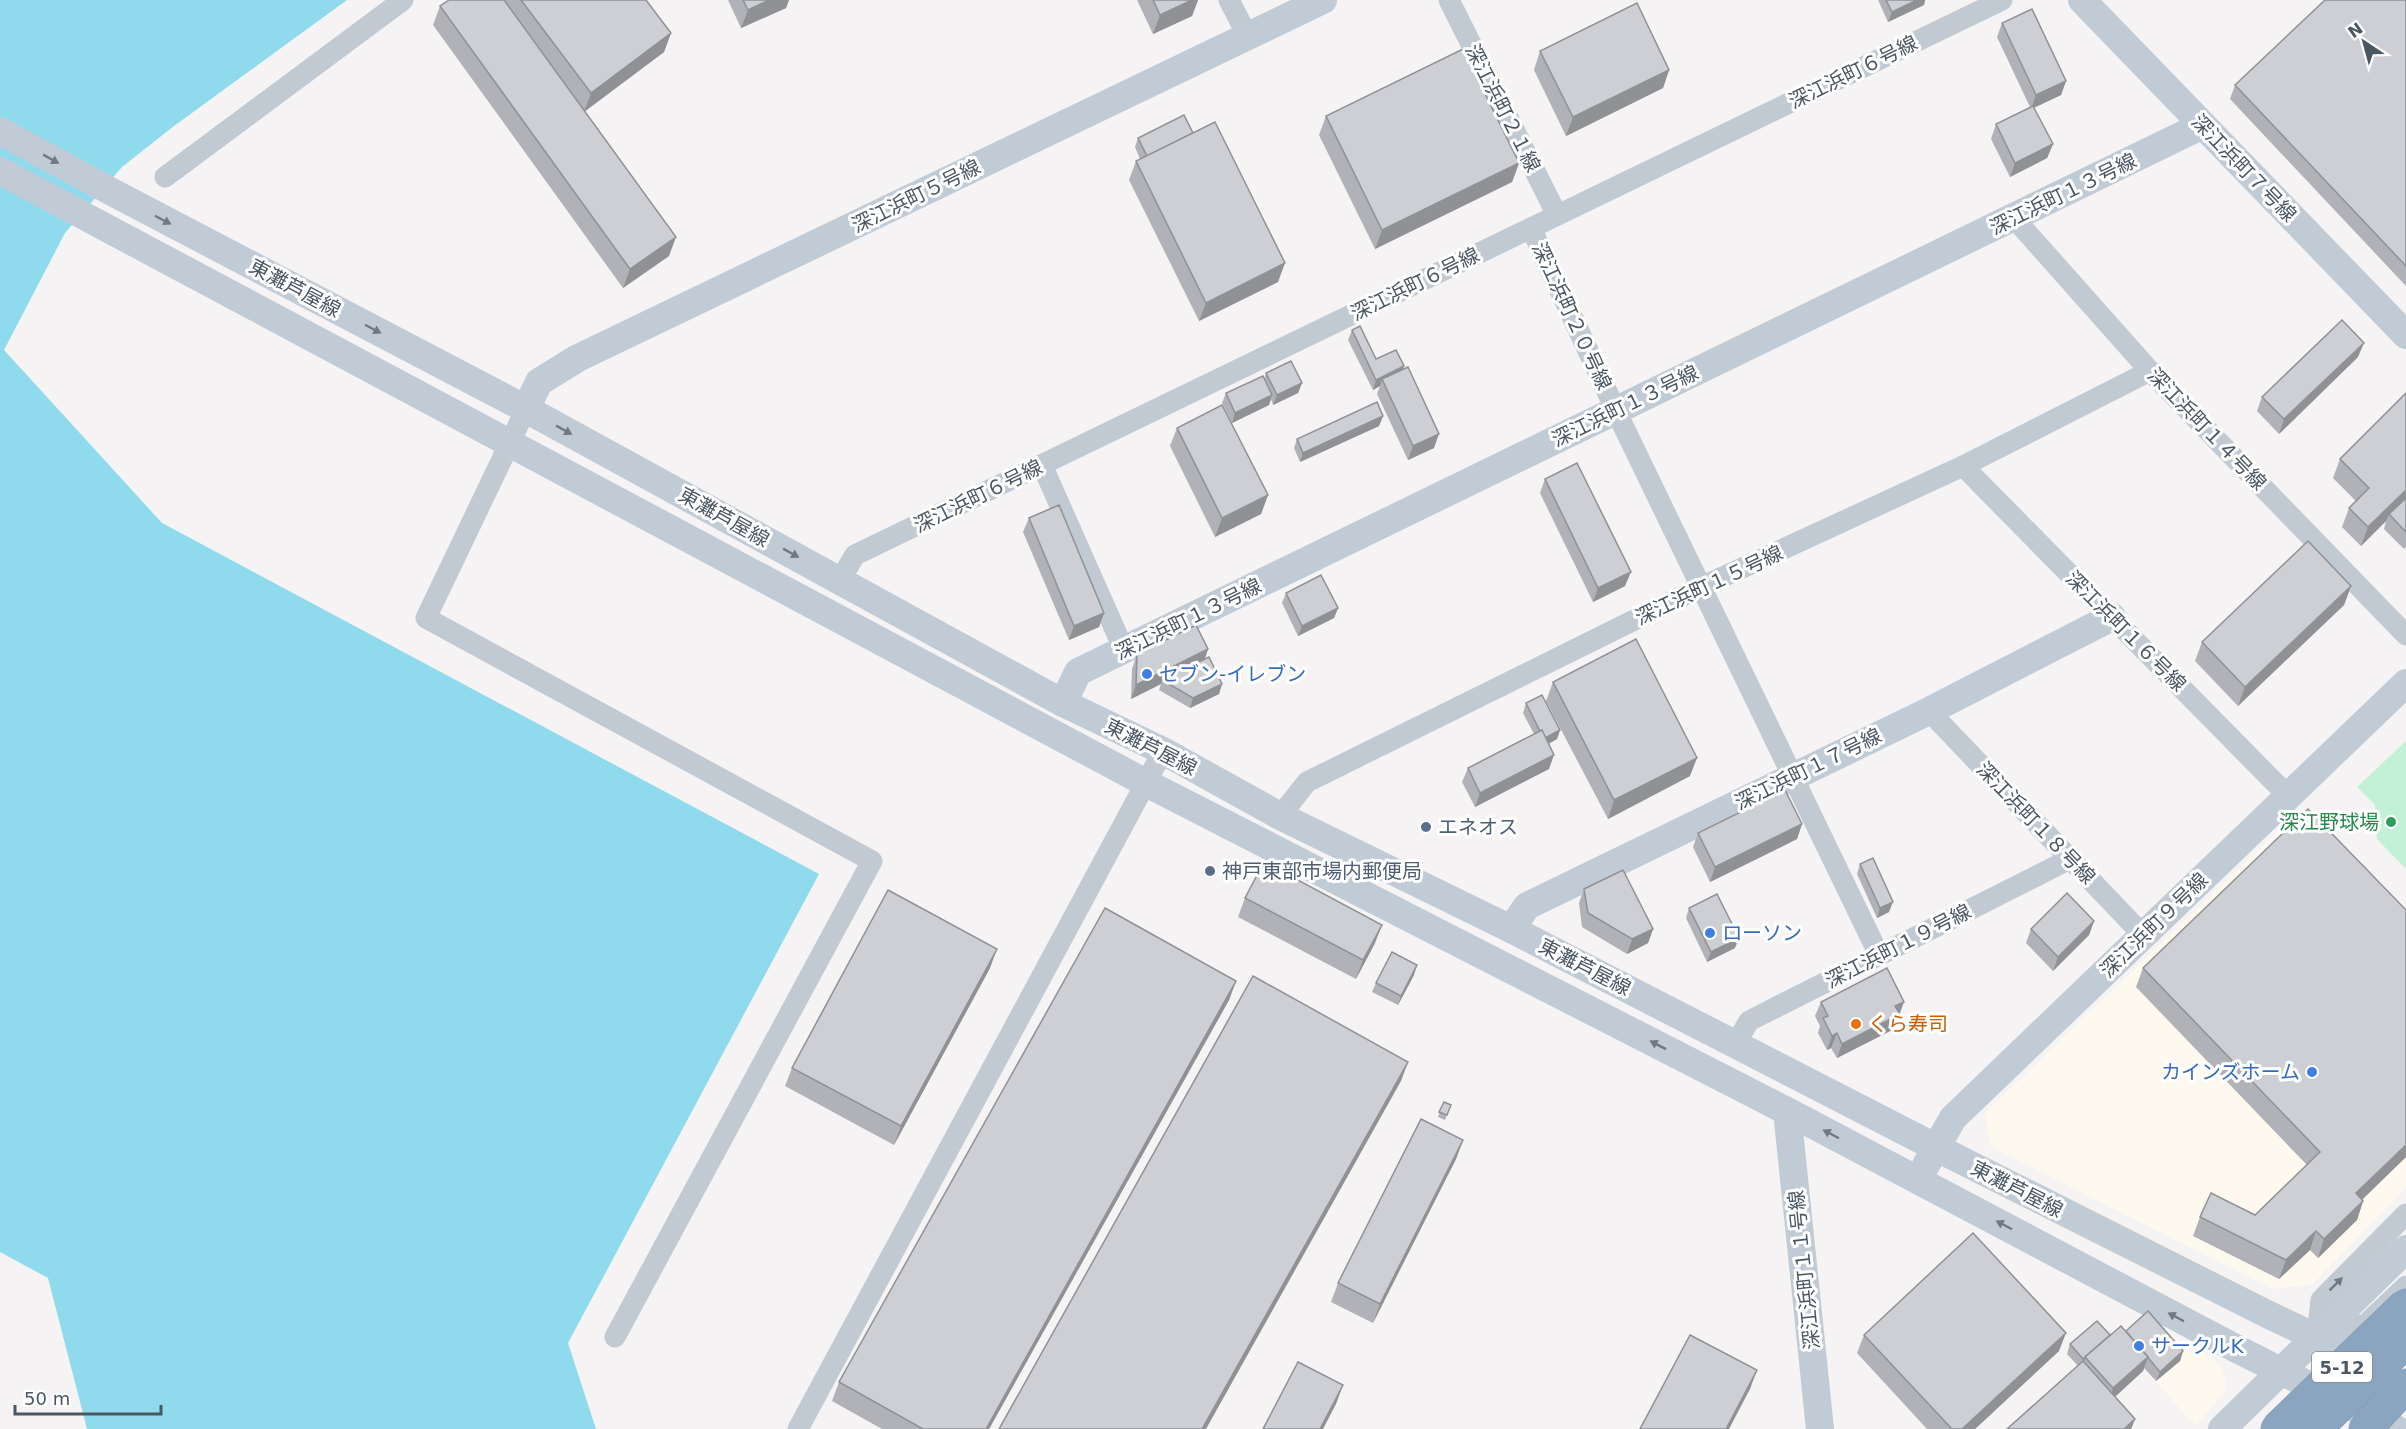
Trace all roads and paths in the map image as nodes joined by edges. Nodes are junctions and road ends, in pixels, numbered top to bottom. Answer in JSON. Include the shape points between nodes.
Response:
{"nodes":[{"id":1,"x":402,"y":0,"type":"edge"},
{"id":2,"x":1229,"y":0,"type":"edge"},
{"id":3,"x":1323,"y":0,"type":"edge"},
{"id":4,"x":1449,"y":0,"type":"edge"},
{"id":5,"x":2002,"y":0,"type":"edge"},
{"id":6,"x":2082,"y":0,"type":"edge"},
{"id":7,"x":1248,"y":37,"type":"junction"},
{"id":8,"x":2204,"y":125,"type":"junction"},
{"id":9,"x":0,"y":130,"type":"edge"},
{"id":10,"x":0,"y":171,"type":"edge"},
{"id":11,"x":165,"y":177,"type":"dead end"},
{"id":12,"x":1557,"y":215,"type":"junction"},
{"id":13,"x":2014,"y":218,"type":"junction"},
{"id":14,"x":1531,"y":228,"type":"junction"},
{"id":15,"x":2406,"y":335,"type":"edge"},
{"id":16,"x":2150,"y":371,"type":"junction"},
{"id":17,"x":526,"y":409,"type":"junction"},
{"id":18,"x":1616,"y":411,"type":"junction"},
{"id":19,"x":511,"y":444,"type":"junction"},
{"id":20,"x":1042,"y":465,"type":"junction"},
{"id":21,"x":1963,"y":466,"type":"junction"},
{"id":22,"x":840,"y":580,"type":"junction"},
{"id":23,"x":1701,"y":587,"type":"junction"},
{"id":24,"x":2112,"y":617,"type":"junction"},
{"id":25,"x":2406,"y":634,"type":"edge"},
{"id":26,"x":1124,"y":650,"type":"junction"},
{"id":27,"x":2406,"y":683,"type":"edge"},
{"id":28,"x":1063,"y":703,"type":"junction"},
{"id":29,"x":1929,"y":711,"type":"junction"},
{"id":30,"x":1163,"y":751,"type":"junction"},
{"id":31,"x":1793,"y":777,"type":"junction"},
{"id":32,"x":1146,"y":783,"type":"junction"},
{"id":33,"x":2289,"y":796,"type":"junction"},
{"id":34,"x":1280,"y":816,"type":"junction"},
{"id":35,"x":2070,"y":859,"type":"junction"},
{"id":36,"x":1510,"y":929,"type":"junction"},
{"id":37,"x":2143,"y":935,"type":"junction"},
{"id":38,"x":1879,"y":956,"type":"junction"},
{"id":39,"x":1736,"y":1043,"type":"junction"},
{"id":40,"x":1787,"y":1111,"type":"junction"},
{"id":41,"x":1935,"y":1147,"type":"junction"},
{"id":42,"x":1919,"y":1180,"type":"junction"},
{"id":43,"x":2406,"y":1214,"type":"edge"},
{"id":44,"x":2406,"y":1249,"type":"edge"},
{"id":45,"x":2406,"y":1286,"type":"edge"},
{"id":46,"x":2406,"y":1305,"type":"edge"},
{"id":47,"x":2317,"y":1336,"type":"junction"},
{"id":48,"x":615,"y":1337,"type":"dead end"},
{"id":49,"x":2406,"y":1341,"type":"edge"},
{"id":50,"x":2282,"y":1370,"type":"junction"},
{"id":51,"x":2406,"y":1383,"type":"edge"},
{"id":52,"x":798,"y":1429,"type":"edge"},
{"id":53,"x":1820,"y":1429,"type":"edge"},
{"id":54,"x":2222,"y":1429,"type":"edge"},
{"id":55,"x":2277,"y":1429,"type":"edge"},
{"id":56,"x":2315,"y":1429,"type":"edge"},
{"id":57,"x":2365,"y":1429,"type":"edge"},
{"id":58,"x":2396,"y":1429,"type":"edge"}],
"edges":[{"from":1,"to":11,"type":"street"},
{"from":2,"to":7,"type":"street"},
{"from":3,"to":7,"type":"main road","name":"深江浜町５号線"},
{"from":4,"to":12,"type":"street","name":"深江浜町２１線"},
{"from":5,"to":12,"type":"street","name":"深江浜町６号線"},
{"from":6,"to":8,"type":"main road","name":"深江浜町７号線"},
{"from":7,"to":17,"type":"main road","name":"深江浜町５号線","via":[[578,358],[539,382]]},
{"from":8,"to":13,"type":"main road","name":"深江浜町１３号線"},
{"from":8,"to":15,"type":"main road","name":"深江浜町７号線"},
{"from":9,"to":17,"type":"main road","name":"東灘芦屋線","one_way":true},
{"from":10,"to":19,"type":"main road","name":"東灘芦屋線"},
{"from":12,"to":14,"type":"street","name":"深江浜町６号線"},
{"from":13,"to":16,"type":"street","name":"深江浜町１４号線"},
{"from":13,"to":18,"type":"main road","name":"深江浜町１３号線"},
{"from":14,"to":18,"type":"street","name":"深江浜町２０号線"},
{"from":14,"to":20,"type":"street","name":"深江浜町６号線"},
{"from":16,"to":21,"type":"street","name":"深江浜町１５号線"},
{"from":16,"to":25,"type":"street","name":"深江浜町１４号線"},
{"from":17,"to":19,"type":"street"},
{"from":17,"to":22,"type":"main road","name":"東灘芦屋線","one_way":true},
{"from":18,"to":23,"type":"street","name":"深江浜町２０号線"},
{"from":18,"to":26,"type":"main road","name":"深江浜町１３号線"},
{"from":19,"to":32,"type":"main road","name":"東灘芦屋線"},
{"from":19,"to":48,"type":"street","via":[[426,618],[872,861]]},
{"from":20,"to":22,"type":"street","name":"深江浜町６号線","via":[[855,555]]},
{"from":20,"to":26,"type":"street"},
{"from":21,"to":23,"type":"street","name":"深江浜町１５号線"},
{"from":21,"to":24,"type":"street","name":"深江浜町１６号線"},
{"from":22,"to":28,"type":"main road","name":"東灘芦屋線"},
{"from":23,"to":31,"type":"street","name":"深江浜町２０号線"},
{"from":23,"to":34,"type":"street","name":"深江浜町１５号線","via":[[1307,782]]},
{"from":24,"to":29,"type":"main road","name":"深江浜町１７号線"},
{"from":24,"to":33,"type":"street","name":"深江浜町１６号線"},
{"from":26,"to":28,"type":"main road","name":"深江浜町１３号線","via":[[1078,672]]},
{"from":27,"to":33,"type":"main road","name":"深江浜町９号線"},
{"from":28,"to":30,"type":"main road","name":"東灘芦屋線"},
{"from":29,"to":31,"type":"main road","name":"深江浜町１７号線"},
{"from":29,"to":35,"type":"street","name":"深江浜町１８号線"},
{"from":30,"to":32,"type":"street"},
{"from":30,"to":34,"type":"main road","name":"東灘芦屋線"},
{"from":31,"to":36,"type":"main road","name":"深江浜町１７号線","via":[[1527,906]]},
{"from":31,"to":38,"type":"street","name":"深江浜町２０号線"},
{"from":40,"to":32,"type":"main road","name":"東灘芦屋線","one_way":true},
{"from":32,"to":52,"type":"street"},
{"from":33,"to":37,"type":"main road","name":"深江浜町９号線"},
{"from":34,"to":36,"type":"main road","name":"東灘芦屋線"},
{"from":35,"to":37,"type":"street","name":"深江浜町１８号線"},
{"from":35,"to":38,"type":"street","name":"深江浜町１９号線"},
{"from":36,"to":39,"type":"main road","name":"東灘芦屋線"},
{"from":37,"to":41,"type":"main road","name":"深江浜町９号線","via":[[1953,1118]]},
{"from":38,"to":39,"type":"street","name":"深江浜町１９号線","via":[[1749,1021]]},
{"from":39,"to":41,"type":"main road","name":"東灘芦屋線"},
{"from":42,"to":40,"type":"main road","name":"東灘芦屋線","one_way":true},
{"from":40,"to":53,"type":"main road","name":"深江浜町１１号線"},
{"from":41,"to":42,"type":"main road","name":"深江浜町９号線"},
{"from":41,"to":47,"type":"main road","name":"東灘芦屋線"},
{"from":50,"to":42,"type":"main road","name":"東灘芦屋線","one_way":true},
{"from":47,"to":43,"type":"street","one_way":true,"via":[[2321,1300]]},
{"from":44,"to":47,"type":"main road"},
{"from":45,"to":47,"type":"street","via":[[2366,1324]]},
{"from":46,"to":55,"type":"highway","number":"5-12","bridge":true},
{"from":47,"to":50,"type":"main road"},
{"from":47,"to":51,"type":"main road","name":"東灘芦屋線"},
{"from":49,"to":56,"type":"highway","bridge":true},
{"from":50,"to":54,"type":"main road"},
{"from":50,"to":58,"type":"main road","name":"東灘芦屋線"},
{"from":51,"to":57,"type":"highway","bridge":true}]}
